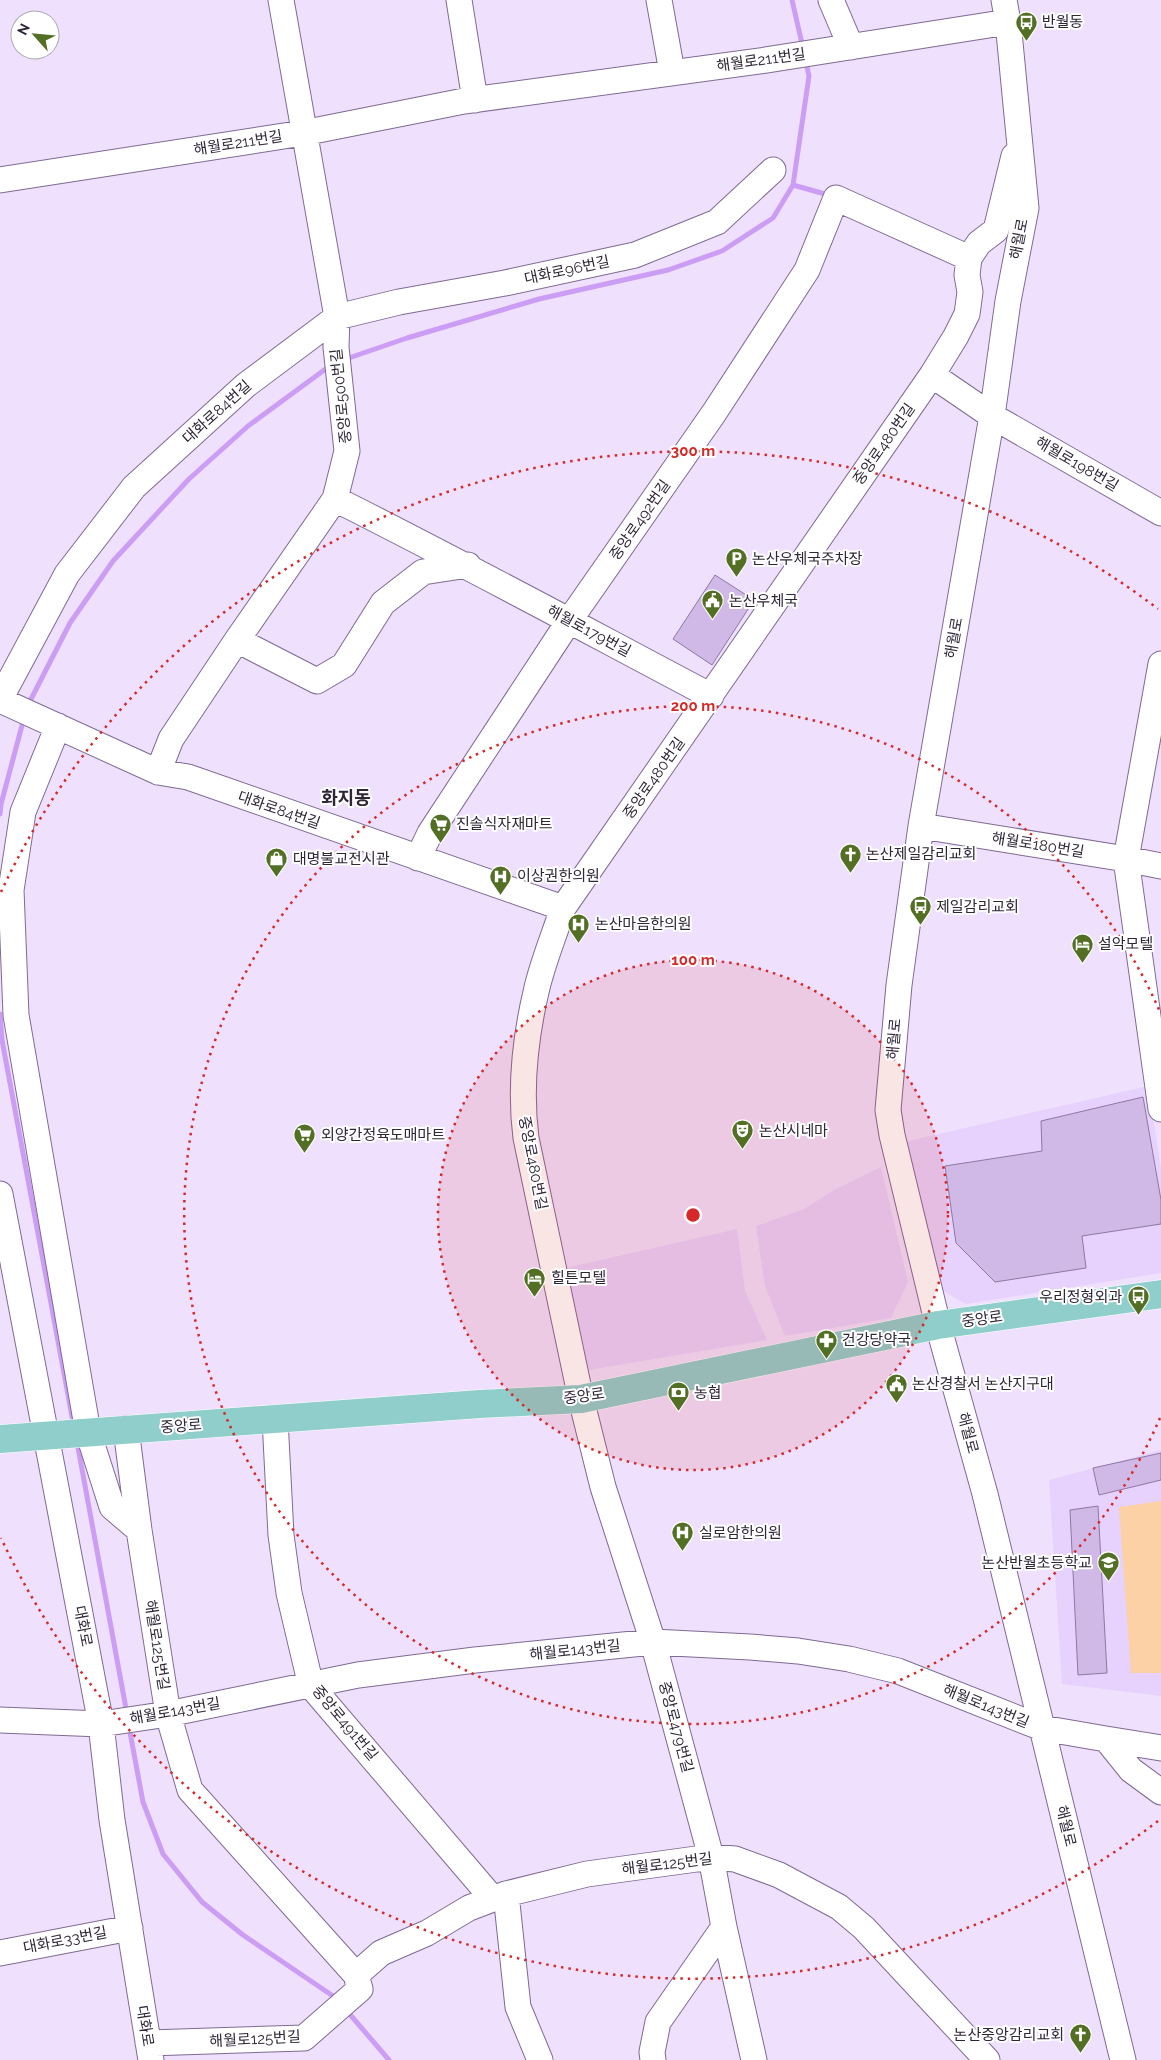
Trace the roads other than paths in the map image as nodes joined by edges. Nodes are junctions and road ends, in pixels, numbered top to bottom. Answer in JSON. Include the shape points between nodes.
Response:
{"nodes":[{"id":1,"x":281,"y":0,"type":"edge"},
{"id":2,"x":459,"y":0,"type":"edge"},
{"id":3,"x":658,"y":0,"type":"edge"},
{"id":4,"x":831,"y":0,"type":"edge"},
{"id":5,"x":1006,"y":11,"type":"edge"},
{"id":6,"x":844,"y":48,"type":"junction"},
{"id":7,"x":672,"y":72,"type":"junction"},
{"id":8,"x":475,"y":100,"type":"junction"},
{"id":9,"x":303,"y":132,"type":"junction"},
{"id":10,"x":1019,"y":138,"type":"junction"},
{"id":11,"x":773,"y":170,"type":"dead end"},
{"id":12,"x":0,"y":180,"type":"edge"},
{"id":13,"x":996,"y":230,"type":"junction"},
{"id":14,"x":1019,"y":236,"type":"junction"},
{"id":15,"x":969,"y":258,"type":"junction"},
{"id":16,"x":337,"y":317,"type":"junction"},
{"id":17,"x":932,"y":375,"type":"junction"},
{"id":18,"x":992,"y":416,"type":"junction"},
{"id":19,"x":335,"y":498,"type":"junction"},
{"id":20,"x":1161,"y":513,"type":"edge"},
{"id":21,"x":468,"y":565,"type":"junction"},
{"id":22,"x":569,"y":621,"type":"junction"},
{"id":23,"x":237,"y":640,"type":"junction"},
{"id":24,"x":1161,"y":664,"type":"edge"},
{"id":25,"x":711,"y":696,"type":"junction"},
{"id":26,"x":22,"y":710,"type":"edge"},
{"id":27,"x":158,"y":772,"type":"junction"},
{"id":28,"x":921,"y":826,"type":"junction"},
{"id":29,"x":418,"y":858,"type":"junction"},
{"id":30,"x":1126,"y":858,"type":"junction"},
{"id":31,"x":1161,"y":866,"type":"edge"},
{"id":32,"x":563,"y":908,"type":"junction"},
{"id":33,"x":1161,"y":1109,"type":"edge"},
{"id":34,"x":0,"y":1194,"type":"edge"},
{"id":35,"x":1161,"y":1294,"type":"edge"},
{"id":36,"x":938,"y":1325,"type":"junction"},
{"id":37,"x":581,"y":1398,"type":"junction"},
{"id":38,"x":275,"y":1419,"type":"junction"},
{"id":39,"x":126,"y":1429,"type":"junction"},
{"id":40,"x":88,"y":1432,"type":"junction"},
{"id":41,"x":46,"y":1436,"type":"junction"},
{"id":42,"x":0,"y":1439,"type":"edge"},
{"id":43,"x":139,"y":1530,"type":"junction"},
{"id":44,"x":654,"y":1642,"type":"junction"},
{"id":45,"x":311,"y":1686,"type":"junction"},
{"id":46,"x":168,"y":1714,"type":"junction"},
{"id":47,"x":0,"y":1720,"type":"edge"},
{"id":48,"x":120,"y":1721,"type":"junction"},
{"id":49,"x":1042,"y":1728,"type":"junction"},
{"id":50,"x":1106,"y":1738,"type":"junction"},
{"id":51,"x":1161,"y":1748,"type":"edge"},
{"id":52,"x":1161,"y":1792,"type":"edge"},
{"id":53,"x":711,"y":1857,"type":"junction"},
{"id":54,"x":499,"y":1896,"type":"junction"},
{"id":55,"x":724,"y":1927,"type":"junction"},
{"id":56,"x":130,"y":1928,"type":"junction"},
{"id":57,"x":0,"y":1953,"type":"edge"},
{"id":58,"x":355,"y":1984,"type":"junction"},
{"id":59,"x":149,"y":2052,"type":"edge"},
{"id":60,"x":540,"y":2060,"type":"edge"},
{"id":61,"x":653,"y":2060,"type":"edge"},
{"id":62,"x":754,"y":2060,"type":"edge"},
{"id":63,"x":987,"y":2060,"type":"edge"},
{"id":64,"x":1123,"y":2060,"type":"edge"}],
"edges":[{"from":1,"to":9,"type":"street","name":"중앙로500번길"},
{"from":2,"to":8,"type":"street"},
{"from":3,"to":7,"type":"street"},
{"from":4,"to":6,"type":"street"},
{"from":5,"to":6,"type":"street","name":"해월로211번길"},
{"from":5,"to":10,"type":"street","name":"해월로"},
{"from":6,"to":7,"type":"street","name":"해월로211번길"},
{"from":7,"to":8,"type":"street","name":"해월로211번길"},
{"from":8,"to":9,"type":"street","name":"해월로211번길"},
{"from":9,"to":12,"type":"street","name":"해월로211번길"},
{"from":9,"to":16,"type":"street","name":"중앙로500번길"},
{"from":10,"to":13,"type":"street"},
{"from":10,"to":14,"type":"street","name":"해월로","via":[[1026,208]]},
{"from":11,"to":16,"type":"street","name":"대화로96번길","via":[[718,222],[635,255]]},
{"from":13,"to":14,"type":"street"},
{"from":13,"to":15,"type":"street","via":[[979,243]]},
{"from":14,"to":18,"type":"street","name":"해월로"},
{"from":15,"to":17,"type":"street","name":"중앙로480번길","via":[[967,314]]},
{"from":15,"to":22,"type":"street","name":"중앙로492번길","via":[[836,198],[807,270],[714,413]]},
{"from":16,"to":19,"type":"street","name":"중앙로500번길","via":[[336,347],[347,450]]},
{"from":16,"to":26,"type":"street","name":"대화로84번길","via":[[246,385],[134,487],[67,574]]},
{"from":17,"to":18,"type":"street","name":"해월로198번길"},
{"from":17,"to":25,"type":"street","name":"중앙로480번길"},
{"from":18,"to":20,"type":"street","name":"해월로198번길"},
{"from":18,"to":28,"type":"street","name":"해월로"},
{"from":19,"to":21,"type":"street","name":"해월로179번길"},
{"from":19,"to":23,"type":"street","name":"중앙로500번길"},
{"from":21,"to":22,"type":"street","name":"해월로179번길"},
{"from":21,"to":23,"type":"street","via":[[423,572],[383,603],[344,666],[317,681]]},
{"from":22,"to":25,"type":"street","name":"해월로179번길"},
{"from":22,"to":29,"type":"street","name":"중앙로492번길","via":[[430,833]]},
{"from":23,"to":27,"type":"street","name":"중앙로500번길","via":[[171,739]]},
{"from":24,"to":30,"type":"street"},
{"from":25,"to":32,"type":"street","name":"중앙로480번길"},
{"from":26,"to":27,"type":"street","name":"대화로84번길"},
{"from":26,"to":40,"type":"street","via":[[23,812],[11,890],[16,1014]]},
{"from":27,"to":29,"type":"street","name":"대화로84번길","via":[[188,778]]},
{"from":28,"to":30,"type":"street","name":"해월로180번길"},
{"from":28,"to":36,"type":"street","name":"해월로","via":[[899,985],[888,1110]]},
{"from":29,"to":32,"type":"street","name":"대화로84번길"},
{"from":30,"to":31,"type":"street","name":"해월로180번길"},
{"from":30,"to":33,"type":"street"},
{"from":32,"to":37,"type":"street","name":"중앙로480번길","via":[[536,992],[524,1071],[523,1111]]},
{"from":34,"to":41,"type":"street","name":"대화로"},
{"from":35,"to":36,"type":"main road","name":"중앙로"},
{"from":36,"to":37,"type":"main road","name":"중앙로"},
{"from":36,"to":49,"type":"street","name":"해월로","via":[[985,1494]]},
{"from":37,"to":38,"type":"main road","name":"중앙로"},
{"from":37,"to":44,"type":"street","name":"중앙로479번길","via":[[603,1487]]},
{"from":38,"to":39,"type":"main road","name":"중앙로"},
{"from":38,"to":45,"type":"street","name":"중앙로491번길","via":[[281,1535],[289,1593]]},
{"from":39,"to":40,"type":"main road","name":"중앙로"},
{"from":39,"to":43,"type":"street","name":"해월로125번길"},
{"from":40,"to":41,"type":"main road","name":"중앙로"},
{"from":40,"to":43,"type":"street","via":[[112,1507]]},
{"from":41,"to":42,"type":"main road","name":"중앙로"},
{"from":41,"to":48,"type":"street","name":"대화로"},
{"from":43,"to":46,"type":"street","name":"해월로125번길"},
{"from":44,"to":45,"type":"street","name":"해월로143번길","via":[[358,1675]]},
{"from":44,"to":49,"type":"street","name":"해월로143번길","via":[[779,1649],[859,1662],[898,1671]]},
{"from":44,"to":53,"type":"street","name":"중앙로479번길"},
{"from":45,"to":46,"type":"street","name":"해월로143번길"},
{"from":45,"to":54,"type":"street","name":"중앙로491번길"},
{"from":46,"to":48,"type":"street","name":"해월로143번길"},
{"from":46,"to":58,"type":"street","name":"해월로125번길","via":[[190,1790]]},
{"from":47,"to":48,"type":"street","name":"해월로143번길"},
{"from":48,"to":56,"type":"street","name":"대화로","via":[[112,1820]]},
{"from":49,"to":50,"type":"street","name":"해월로143번길"},
{"from":49,"to":64,"type":"street","name":"해월로"},
{"from":50,"to":51,"type":"street","name":"해월로143번길"},
{"from":50,"to":52,"type":"street","via":[[1131,1770]]},
{"from":53,"to":54,"type":"street","name":"해월로125번길","via":[[587,1874]]},
{"from":53,"to":55,"type":"street","name":"중앙로479번길"},
{"from":53,"to":63,"type":"street","name":"해월로125번길","via":[[735,1859],[779,1876],[839,1906],[864,1928]]},
{"from":54,"to":58,"type":"street","name":"해월로125번길","via":[[381,1953]]},
{"from":54,"to":60,"type":"street","via":[[518,2007]]},
{"from":55,"to":61,"type":"street","via":[[658,2022]]},
{"from":55,"to":62,"type":"street","name":"중앙로479번길"},
{"from":56,"to":57,"type":"street","name":"대화로33번길"},
{"from":56,"to":59,"type":"street","name":"대화로"},
{"from":58,"to":59,"type":"street","name":"해월로125번길","via":[[326,2019],[304,2038]]}]}
